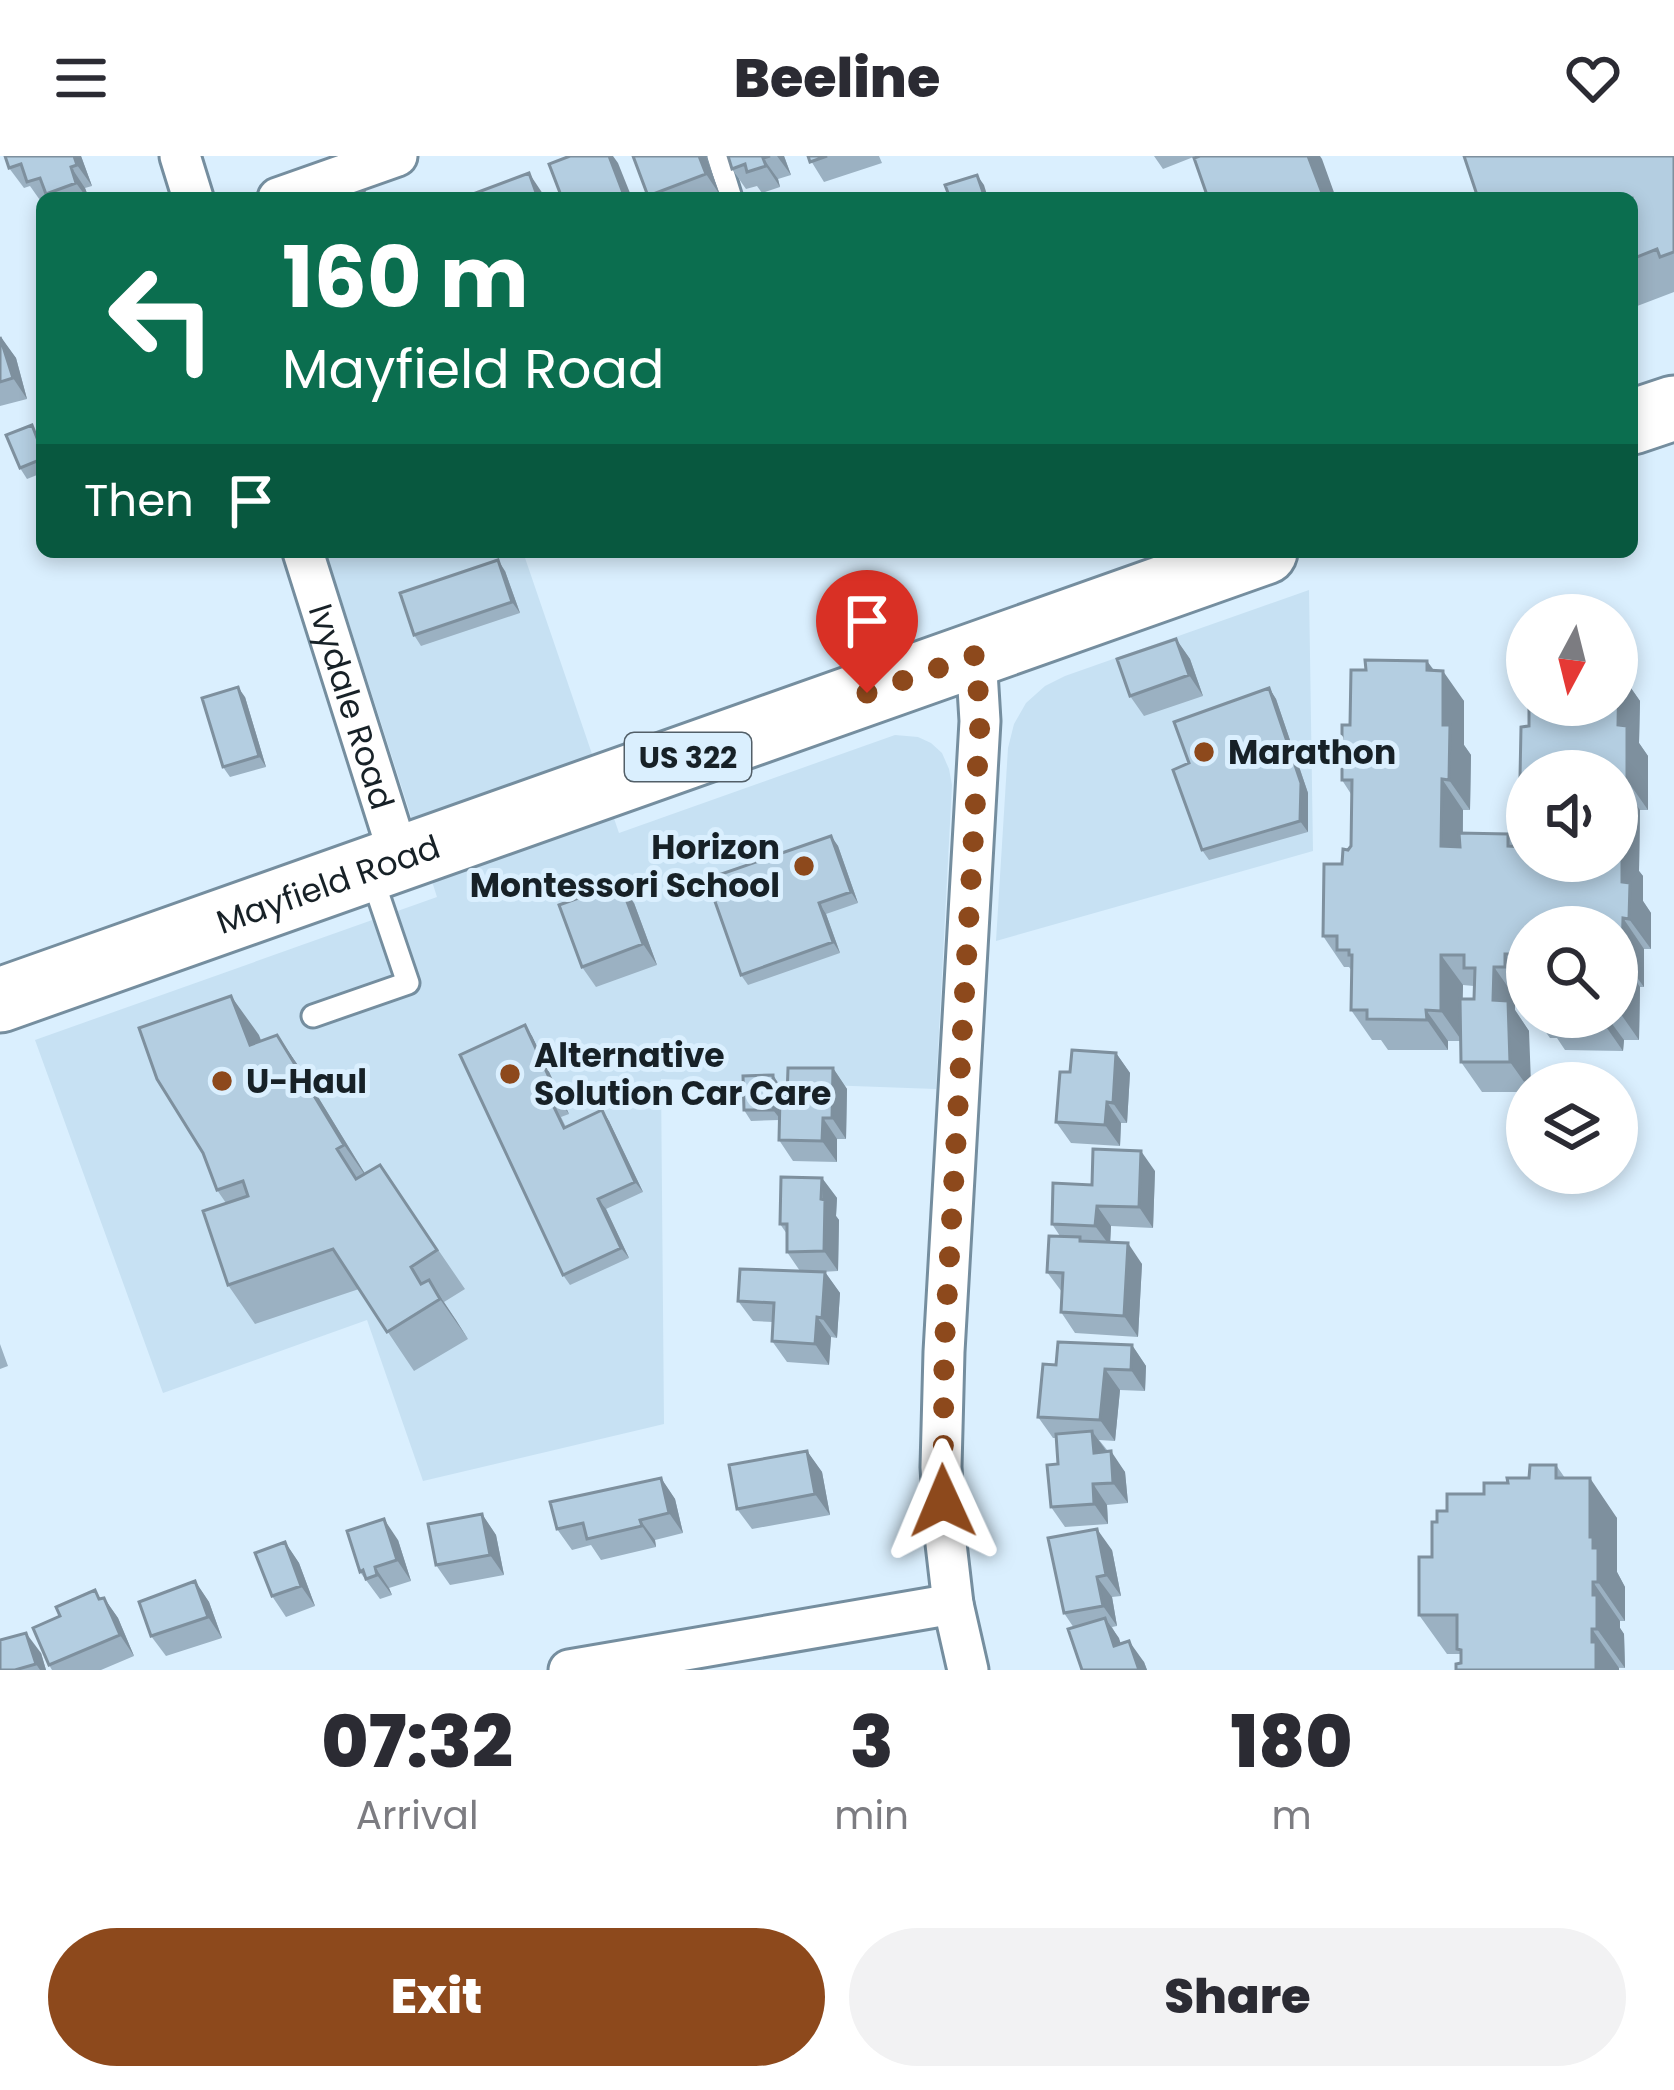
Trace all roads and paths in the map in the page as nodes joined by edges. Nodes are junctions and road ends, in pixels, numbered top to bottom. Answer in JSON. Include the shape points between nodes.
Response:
{"nodes":[{"id":1,"x":180,"y":156,"type":"edge"},
{"id":2,"x":397,"y":156,"type":"edge"},
{"id":3,"x":718,"y":156,"type":"edge"},
{"id":4,"x":191,"y":192,"type":"edge"},
{"id":5,"x":295,"y":192,"type":"edge"},
{"id":6,"x":729,"y":192,"type":"edge"},
{"id":7,"x":1674,"y":408,"type":"edge"},
{"id":8,"x":1638,"y":420,"type":"edge"},
{"id":9,"x":305,"y":558,"type":"edge"},
{"id":10,"x":1248,"y":558,"type":"edge"},
{"id":11,"x":976,"y":655,"type":"junction"},
{"id":12,"x":385,"y":864,"type":"junction"},
{"id":13,"x":0,"y":1000,"type":"edge"},
{"id":14,"x":313,"y":1016,"type":"dead end"},
{"id":15,"x":953,"y":1604,"type":"junction"},
{"id":16,"x":569,"y":1670,"type":"edge"},
{"id":17,"x":968,"y":1670,"type":"edge"}],
"edges":[{"from":1,"to":4,"type":"street"},
{"from":2,"to":5,"type":"street"},
{"from":3,"to":6,"type":"lane"},
{"from":7,"to":8,"type":"main road"},
{"from":9,"to":12,"type":"street","name":"Ivydale Road"},
{"from":10,"to":11,"type":"main road","name":"Mayfield Road","number":"US 322"},
{"from":11,"to":12,"type":"main road","name":"Mayfield Road","number":"US 322"},
{"from":11,"to":15,"type":"street","via":[[980,722],[942,1398]]},
{"from":12,"to":13,"type":"main road","name":"Mayfield Road","number":"US 322"},
{"from":12,"to":14,"type":"lane","via":[[408,983]]},
{"from":15,"to":16,"type":"street"},
{"from":15,"to":17,"type":"street"}]}
